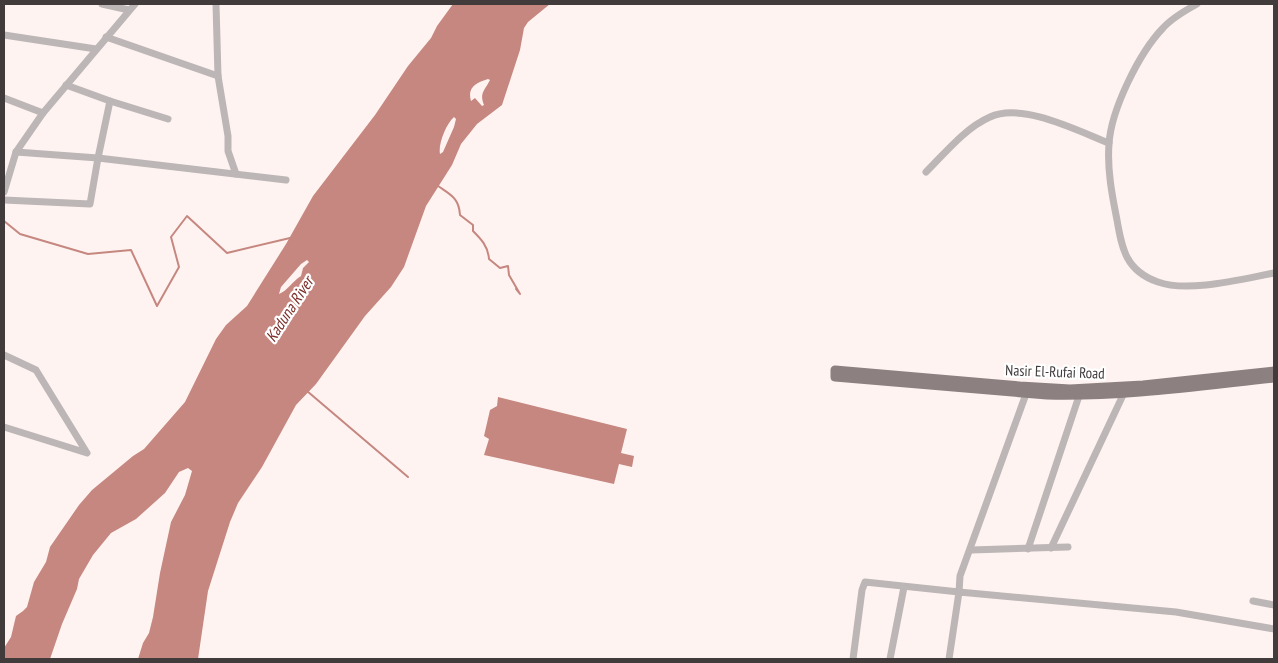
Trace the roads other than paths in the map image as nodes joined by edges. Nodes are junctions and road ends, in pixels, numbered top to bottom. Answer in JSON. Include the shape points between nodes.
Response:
{"nodes":[{"id":1,"x":102,"y":4,"type":"edge"},
{"id":2,"x":135,"y":4,"type":"edge"},
{"id":3,"x":216,"y":4,"type":"edge"},
{"id":4,"x":1197,"y":4,"type":"edge"},
{"id":5,"x":128,"y":10,"type":"junction"},
{"id":6,"x":4,"y":34,"type":"edge"},
{"id":7,"x":106,"y":36,"type":"junction"},
{"id":8,"x":96,"y":49,"type":"junction"},
{"id":9,"x":218,"y":76,"type":"junction"},
{"id":10,"x":66,"y":85,"type":"junction"},
{"id":11,"x":4,"y":98,"type":"edge"},
{"id":12,"x":110,"y":101,"type":"junction"},
{"id":13,"x":43,"y":113,"type":"junction"},
{"id":14,"x":168,"y":119,"type":"dead end"},
{"id":15,"x":1109,"y":143,"type":"junction"},
{"id":16,"x":16,"y":152,"type":"junction"},
{"id":17,"x":98,"y":158,"type":"junction"},
{"id":18,"x":926,"y":172,"type":"dead end"},
{"id":19,"x":236,"y":174,"type":"junction"},
{"id":20,"x":286,"y":180,"type":"dead end"},
{"id":21,"x":4,"y":192,"type":"edge"},
{"id":22,"x":4,"y":200,"type":"edge"},
{"id":23,"x":1274,"y":274,"type":"edge"},
{"id":24,"x":4,"y":355,"type":"edge"},
{"id":25,"x":835,"y":370,"type":"dead end"},
{"id":26,"x":1274,"y":371,"type":"edge"},
{"id":27,"x":1274,"y":378,"type":"edge"},
{"id":28,"x":1215,"y":381,"type":"junction"},
{"id":29,"x":934,"y":382,"type":"junction"},
{"id":30,"x":1026,"y":394,"type":"junction"},
{"id":31,"x":1124,"y":394,"type":"junction"},
{"id":32,"x":1079,"y":396,"type":"junction"},
{"id":33,"x":4,"y":427,"type":"edge"},
{"id":34,"x":1068,"y":547,"type":"dead end"},
{"id":35,"x":1051,"y":548,"type":"junction"},
{"id":36,"x":1028,"y":549,"type":"junction"},
{"id":37,"x":970,"y":550,"type":"junction"},
{"id":38,"x":904,"y":587,"type":"junction"},
{"id":39,"x":959,"y":592,"type":"junction"},
{"id":40,"x":1253,"y":600,"type":"dead end"},
{"id":41,"x":1274,"y":605,"type":"edge"},
{"id":42,"x":1274,"y":629,"type":"edge"},
{"id":43,"x":853,"y":659,"type":"edge"},
{"id":44,"x":890,"y":659,"type":"edge"},
{"id":45,"x":948,"y":659,"type":"edge"}],
"edges":[{"from":1,"to":5,"type":"street"},
{"from":2,"to":5,"type":"street"},
{"from":3,"to":9,"type":"street"},
{"from":4,"to":15,"type":"street","via":[[1163,28],[1140,61],[1120,98]]},
{"from":5,"to":7,"type":"street"},
{"from":6,"to":8,"type":"street"},
{"from":7,"to":8,"type":"street"},
{"from":7,"to":9,"type":"street"},
{"from":8,"to":10,"type":"street"},
{"from":9,"to":19,"type":"street","via":[[228,151]]},
{"from":10,"to":12,"type":"street"},
{"from":10,"to":13,"type":"street"},
{"from":11,"to":13,"type":"street"},
{"from":12,"to":14,"type":"street"},
{"from":12,"to":17,"type":"street"},
{"from":13,"to":16,"type":"street"},
{"from":15,"to":18,"type":"street","via":[[1050,121],[1008,113],[991,116],[971,128]]},
{"from":15,"to":23,"type":"street","via":[[1111,192],[1121,240],[1129,262],[1140,273],[1158,282],[1181,287]]},
{"from":16,"to":17,"type":"street"},
{"from":16,"to":21,"type":"street"},
{"from":17,"to":19,"type":"street"},
{"from":17,"to":22,"type":"street","via":[[90,204]]},
{"from":19,"to":20,"type":"street"},
{"from":24,"to":33,"type":"street","via":[[36,370],[87,453]]},
{"from":25,"to":29,"type":"main road","via":[[834,378]]},
{"from":26,"to":28,"type":"main road","name":"Nasir El-Rufai Road"},
{"from":27,"to":28,"type":"main road","name":"Nasir El-Rufai Road"},
{"from":28,"to":29,"type":"main road","name":"Nasir El-Rufai Road","via":[[1070,389]]},
{"from":28,"to":31,"type":"main road","name":"Nasir El-Rufai Road"},
{"from":29,"to":30,"type":"main road","name":"Nasir El-Rufai Road"},
{"from":30,"to":32,"type":"main road","name":"Nasir El-Rufai Road"},
{"from":30,"to":37,"type":"street"},
{"from":31,"to":32,"type":"main road","name":"Nasir El-Rufai Road"},
{"from":31,"to":35,"type":"street"},
{"from":32,"to":36,"type":"street"},
{"from":34,"to":35,"type":"street"},
{"from":35,"to":36,"type":"street"},
{"from":36,"to":37,"type":"street"},
{"from":37,"to":39,"type":"street","via":[[960,576]]},
{"from":38,"to":39,"type":"street"},
{"from":38,"to":43,"type":"street","via":[[865,582]]},
{"from":38,"to":44,"type":"street"},
{"from":39,"to":42,"type":"street","via":[[1176,612]]},
{"from":39,"to":45,"type":"street"},
{"from":40,"to":41,"type":"street"}]}
